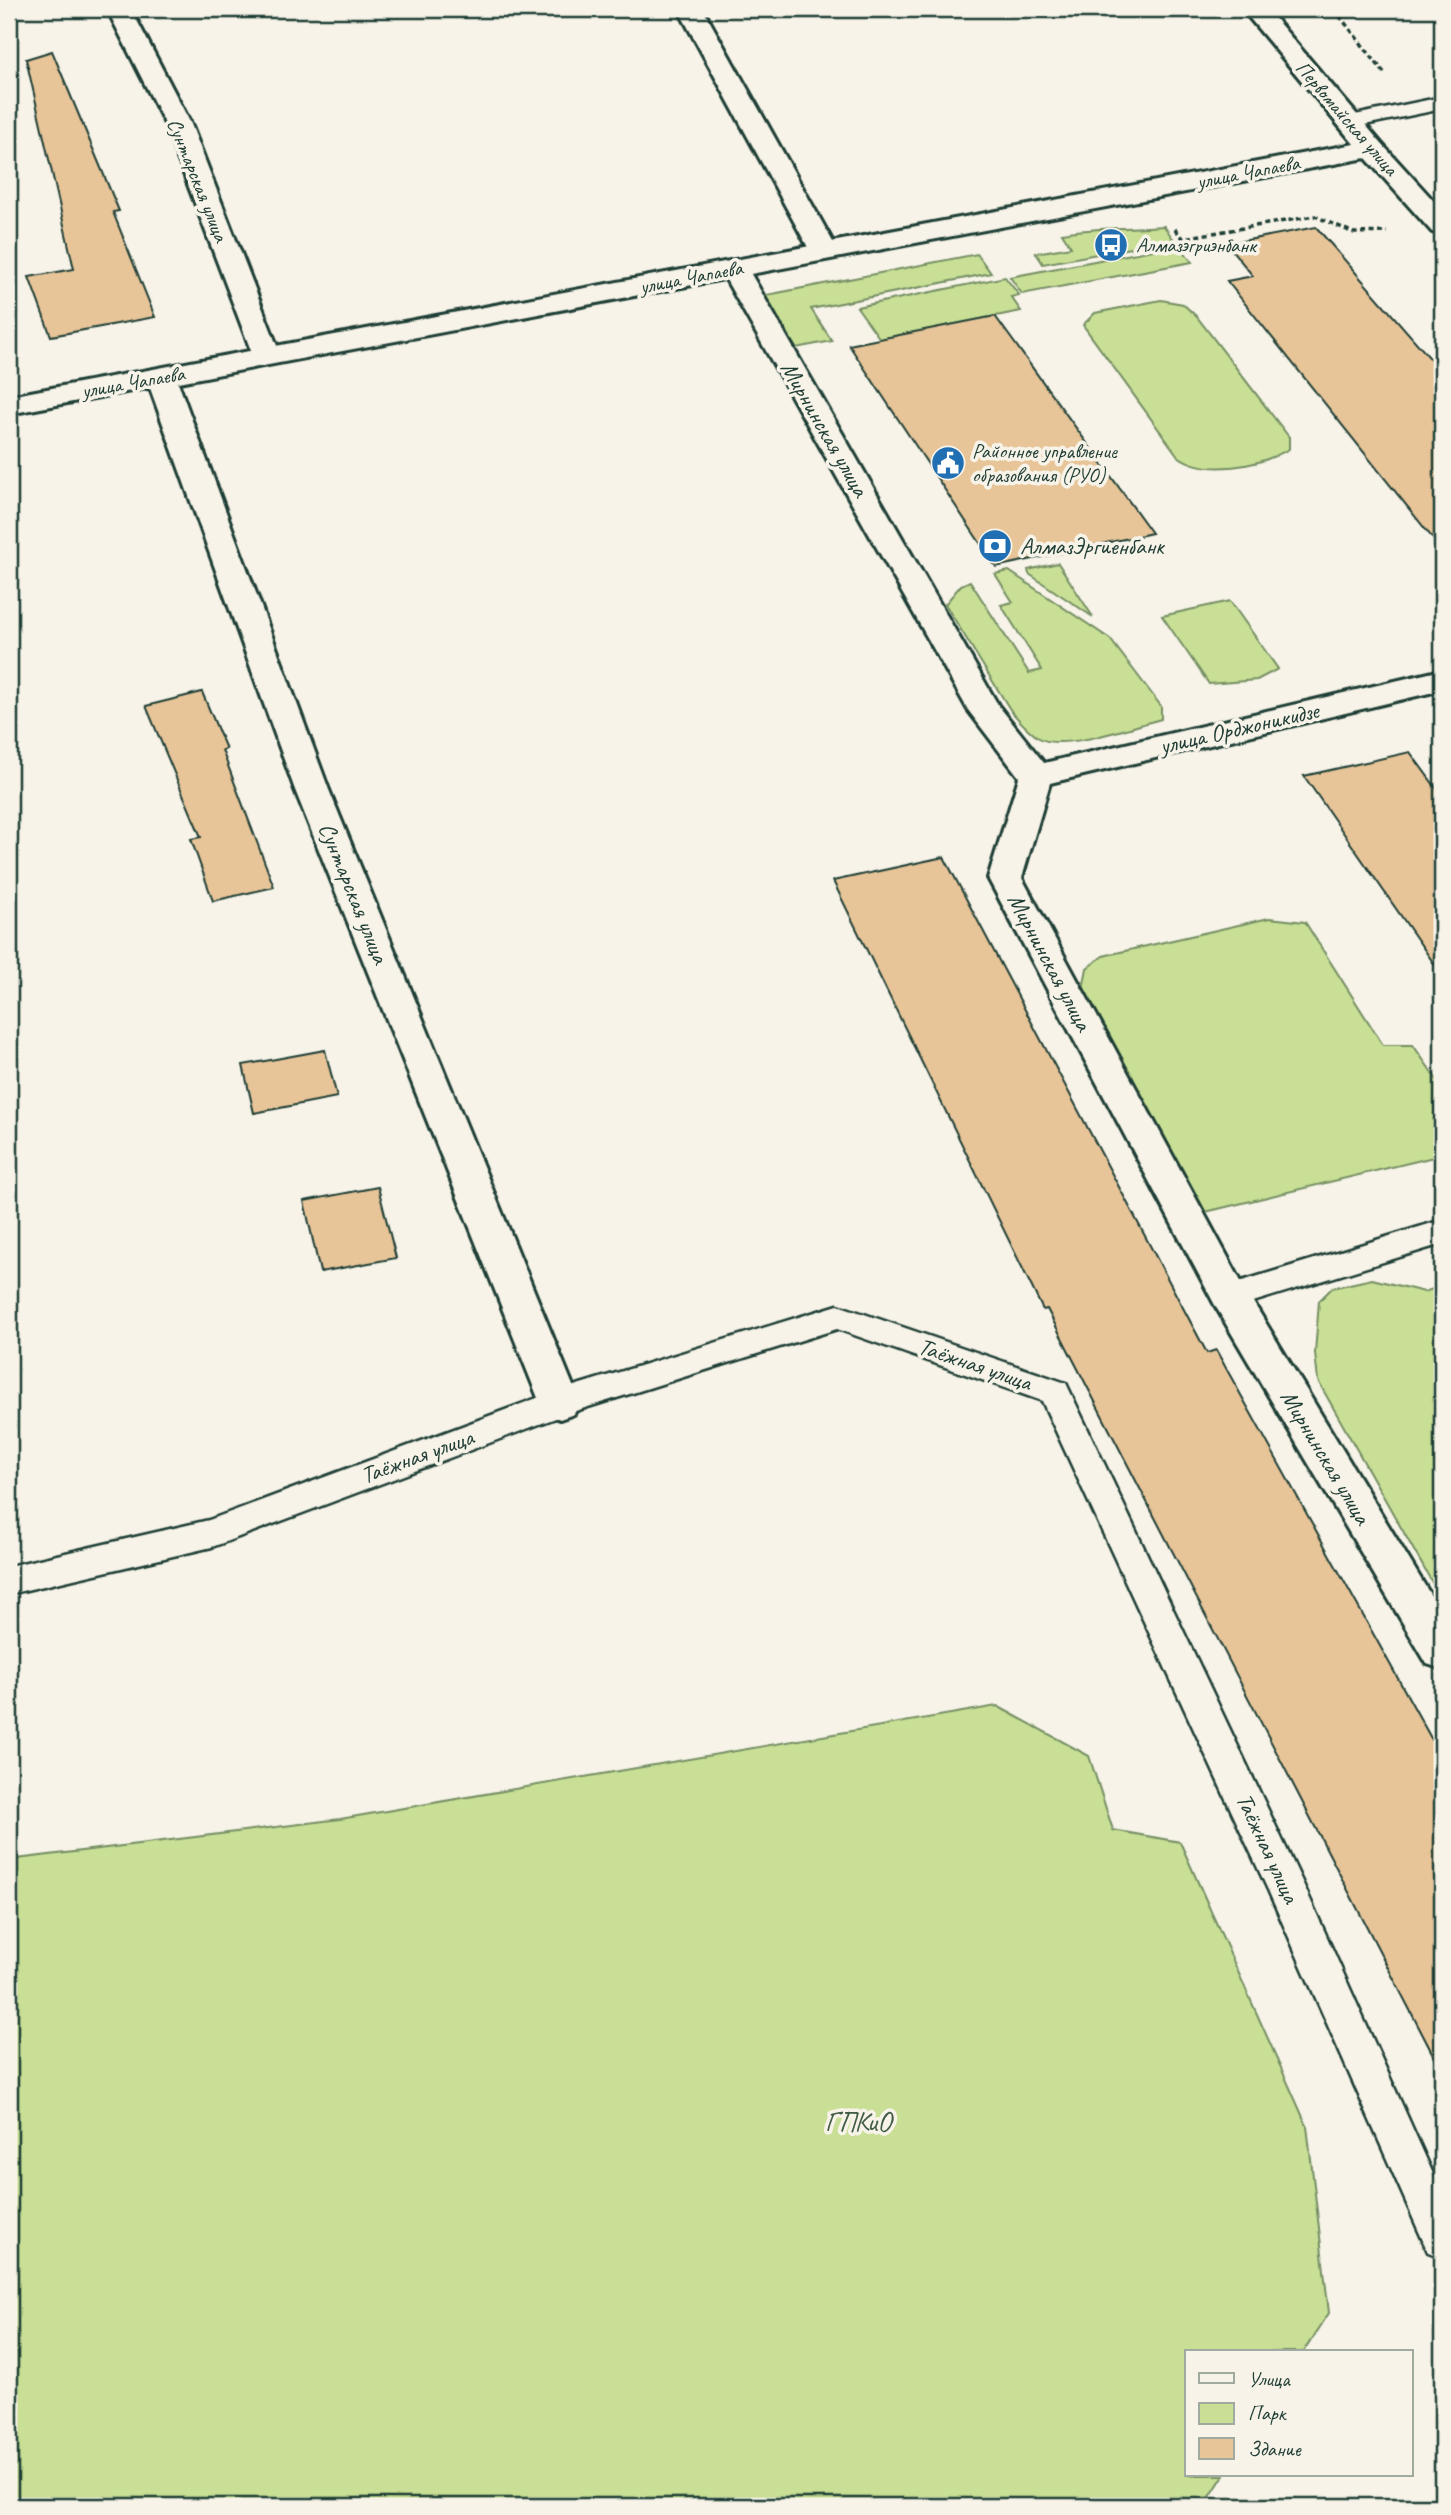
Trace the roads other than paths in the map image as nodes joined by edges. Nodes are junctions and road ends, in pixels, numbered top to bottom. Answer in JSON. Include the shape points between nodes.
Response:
{"nodes":[{"id":1,"x":119,"y":9,"type":"edge"},
{"id":2,"x":690,"y":9,"type":"edge"},
{"id":3,"x":1254,"y":9,"type":"edge"},
{"id":4,"x":1442,"y":103,"type":"edge"},
{"id":5,"x":1350,"y":122,"type":"junction"},
{"id":6,"x":1372,"y":149,"type":"junction"},
{"id":7,"x":1442,"y":226,"type":"edge"},
{"id":8,"x":824,"y":251,"type":"junction"},
{"id":9,"x":734,"y":269,"type":"junction"},
{"id":10,"x":267,"y":356,"type":"junction"},
{"id":11,"x":161,"y":377,"type":"junction"},
{"id":12,"x":9,"y":405,"type":"edge"},
{"id":13,"x":1442,"y":680,"type":"edge"},
{"id":14,"x":1036,"y":776,"type":"junction"},
{"id":15,"x":1442,"y":1232,"type":"edge"},
{"id":16,"x":1230,"y":1297,"type":"junction"},
{"id":17,"x":560,"y":1403,"type":"junction"},
{"id":18,"x":9,"y":1580,"type":"edge"},
{"id":19,"x":1442,"y":1651,"type":"edge"},
{"id":20,"x":1442,"y":2238,"type":"edge"}],
"edges":[{"from":1,"to":10,"type":"street","name":"Сунтарская улица","via":[[178,124]]},
{"from":2,"to":8,"type":"street"},
{"from":3,"to":5,"type":"street","name":"Первомайская улица"},
{"from":4,"to":5,"type":"lane"},
{"from":5,"to":6,"type":"street","name":"Первомайская улица"},
{"from":6,"to":7,"type":"street","name":"Первомайская улица"},
{"from":6,"to":8,"type":"street","name":"улица Чапаева"},
{"from":8,"to":9,"type":"street","name":"улица Чапаева"},
{"from":9,"to":10,"type":"street","name":"улица Чапаева"},
{"from":9,"to":14,"type":"street","name":"Мирнинская улица","via":[[984,710]]},
{"from":10,"to":11,"type":"street","name":"улица Чапаева"},
{"from":11,"to":12,"type":"street","name":"улица Чапаева"},
{"from":11,"to":17,"type":"street","name":"Сунтарская улица","via":[[312,790]]},
{"from":13,"to":14,"type":"street","name":"улица Орджоникидзе"},
{"from":14,"to":16,"type":"street","name":"Мирнинская улица","via":[[1005,878]]},
{"from":15,"to":16,"type":"lane"},
{"from":16,"to":19,"type":"street","name":"Мирнинская улица"},
{"from":17,"to":18,"type":"lane","name":"Таёжная улица","via":[[212,1533]]},
{"from":17,"to":20,"type":"lane","name":"Таёжная улица","via":[[838,1317],[1054,1392],[1287,1890]]}]}
